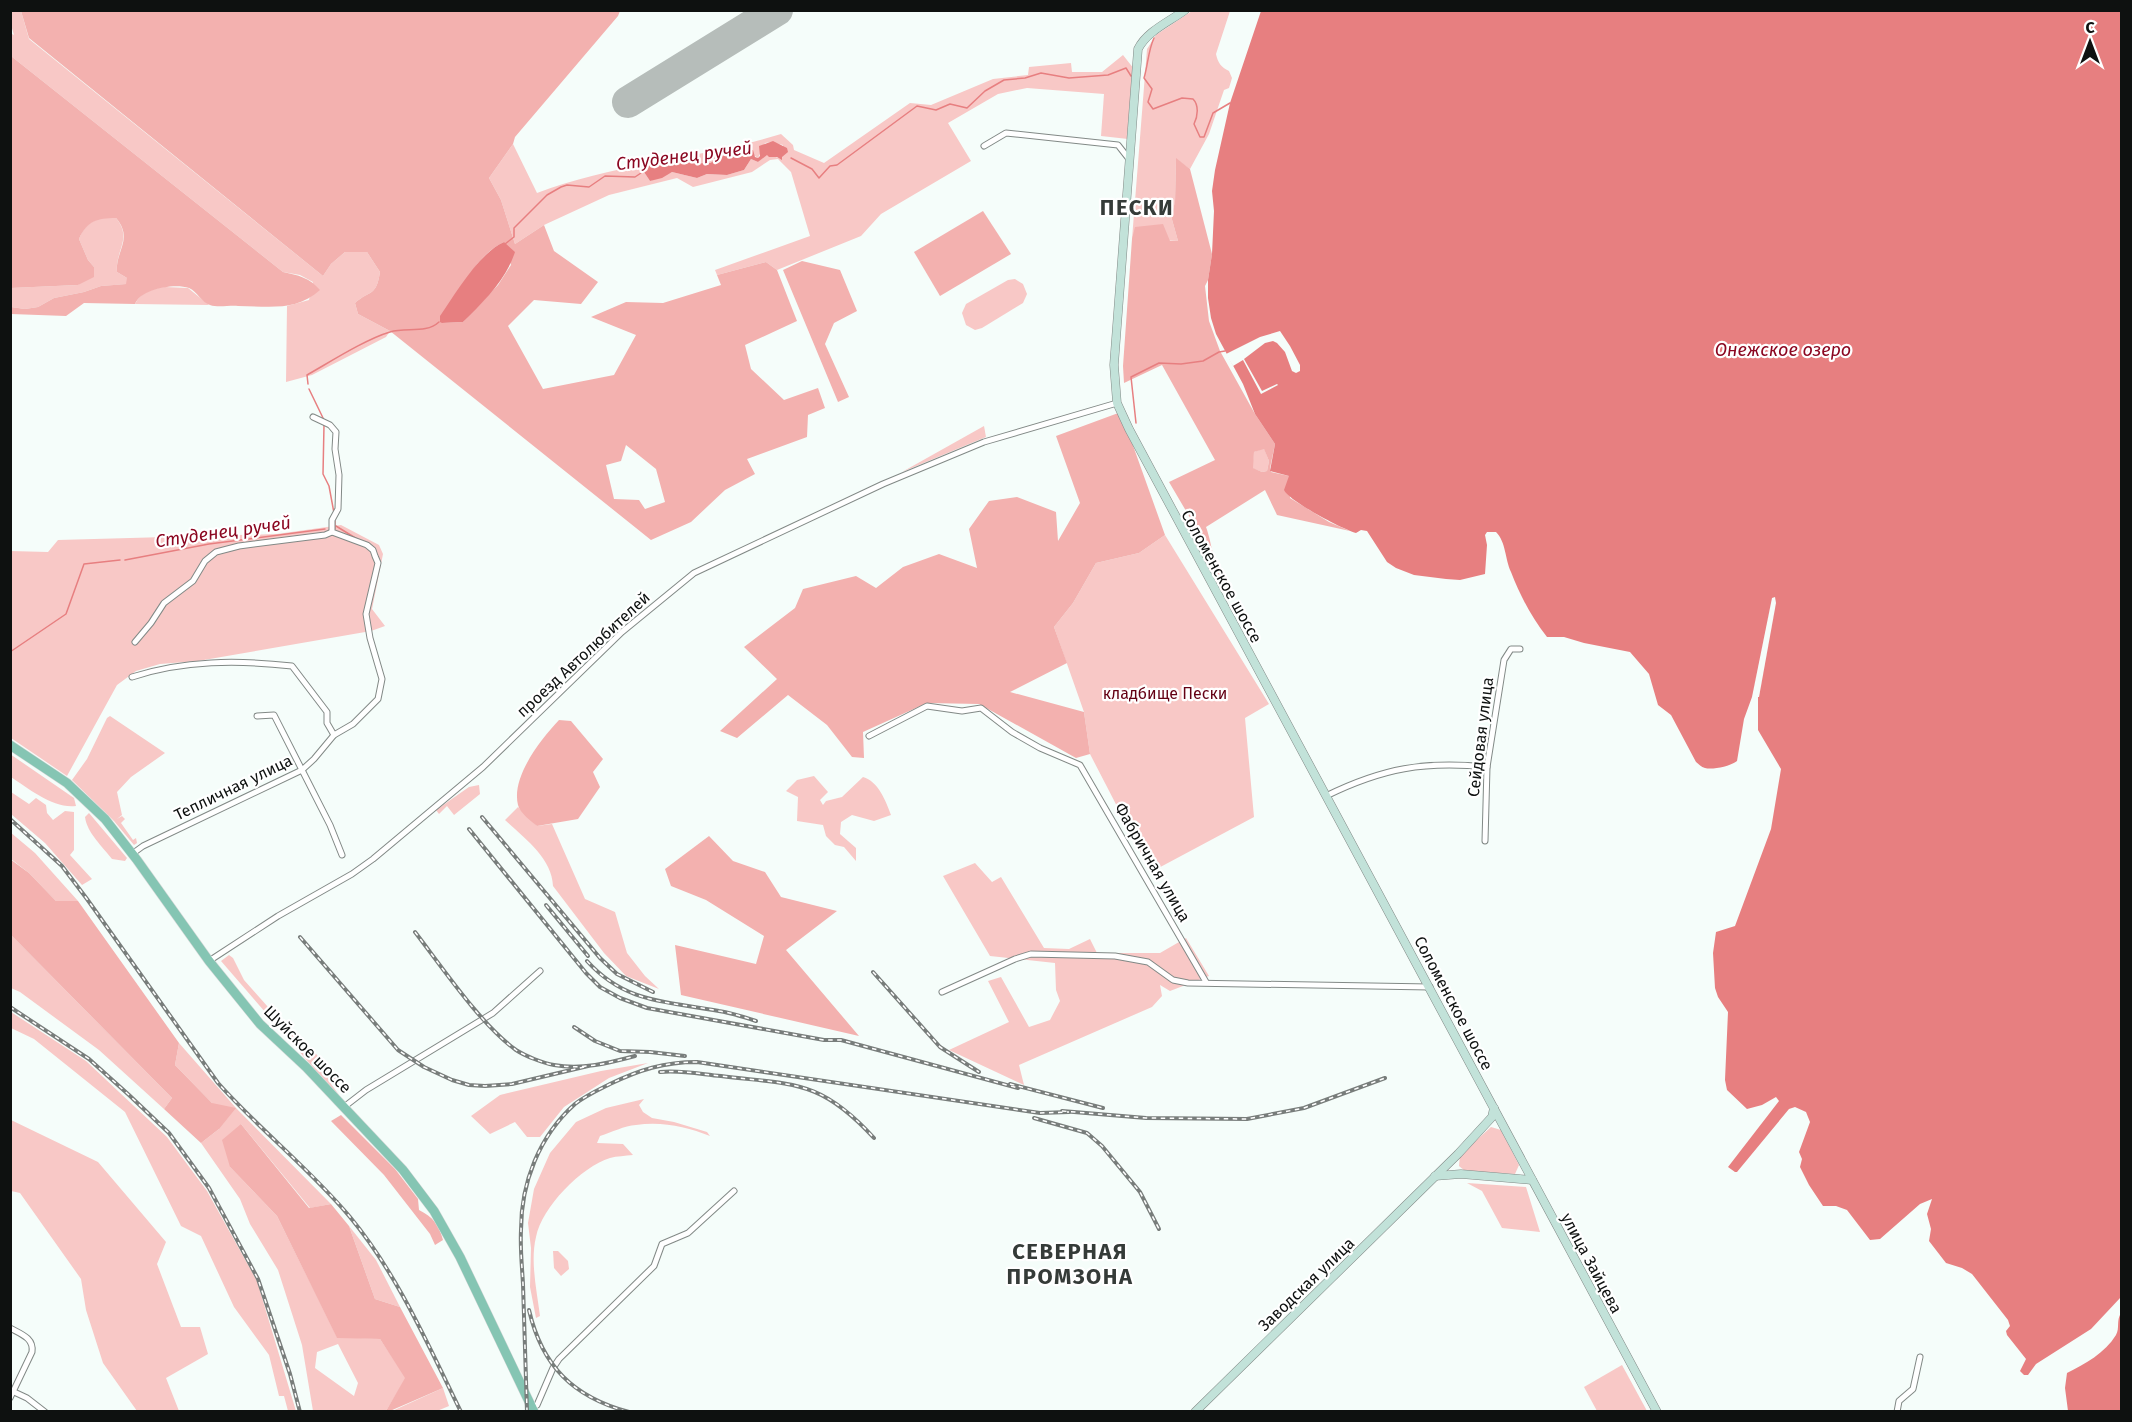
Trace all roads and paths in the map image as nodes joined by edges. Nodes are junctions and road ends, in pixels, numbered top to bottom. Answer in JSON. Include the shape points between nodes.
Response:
{"nodes":[{"id":1,"x":1185,"y":10,"type":"edge"},
{"id":2,"x":984,"y":146,"type":"dead end"},
{"id":3,"x":1129,"y":159,"type":"junction"},
{"id":4,"x":1117,"y":403,"type":"junction"},
{"id":5,"x":313,"y":417,"type":"dead end"},
{"id":6,"x":332,"y":532,"type":"junction"},
{"id":7,"x":135,"y":642,"type":"dead end"},
{"id":8,"x":1520,"y":649,"type":"dead end"},
{"id":9,"x":132,"y":677,"type":"dead end"},
{"id":10,"x":257,"y":716,"type":"dead end"},
{"id":11,"x":334,"y":735,"type":"junction"},
{"id":12,"x":869,"y":736,"type":"dead end"},
{"id":13,"x":10,"y":745,"type":"edge"},
{"id":14,"x":1487,"y":766,"type":"junction"},
{"id":15,"x":302,"y":770,"type":"junction"},
{"id":16,"x":1326,"y":796,"type":"junction"},
{"id":17,"x":1485,"y":841,"type":"dead end"},
{"id":18,"x":132,"y":854,"type":"junction"},
{"id":19,"x":342,"y":855,"type":"dead end"},
{"id":20,"x":209,"y":961,"type":"junction"},
{"id":21,"x":540,"y":971,"type":"dead end"},
{"id":22,"x":1206,"y":982,"type":"junction"},
{"id":23,"x":1430,"y":987,"type":"junction"},
{"id":24,"x":942,"y":992,"type":"dead end"},
{"id":25,"x":344,"y":1107,"type":"junction"},
{"id":26,"x":1494,"y":1107,"type":"junction"},
{"id":27,"x":1487,"y":1123,"type":"junction"},
{"id":28,"x":1504,"y":1127,"type":"junction"},
{"id":29,"x":1458,"y":1154,"type":"junction"},
{"id":30,"x":1524,"y":1164,"type":"junction"},
{"id":31,"x":1461,"y":1174,"type":"junction"},
{"id":32,"x":1435,"y":1176,"type":"junction"},
{"id":33,"x":1512,"y":1178,"type":"junction"},
{"id":34,"x":1532,"y":1180,"type":"junction"},
{"id":35,"x":734,"y":1191,"type":"dead end"},
{"id":36,"x":10,"y":1328,"type":"edge"},
{"id":37,"x":1920,"y":1357,"type":"dead end"},
{"id":38,"x":11,"y":1393,"type":"edge"},
{"id":39,"x":533,"y":1410,"type":"edge"},
{"id":40,"x":45,"y":1412,"type":"edge"},
{"id":41,"x":1195,"y":1412,"type":"edge"},
{"id":42,"x":1657,"y":1412,"type":"edge"},
{"id":43,"x":1897,"y":1412,"type":"edge"}],
"edges":[{"from":1,"to":3,"type":"main road","name":"Соломенское шоссе","via":[[1152,32],[1138,50]]},
{"from":2,"to":3,"type":"street","via":[[1006,133],[1118,145]]},
{"from":3,"to":4,"type":"main road","name":"Соломенское шоссе","via":[[1114,365]]},
{"from":4,"to":16,"type":"main road","name":"Соломенское шоссе"},
{"from":4,"to":20,"type":"street","name":"проезд Автолюбителей","via":[[984,442],[883,484],[694,573],[622,632],[483,767],[373,860]]},
{"from":5,"to":6,"type":"street","via":[[336,432],[339,486]]},
{"from":6,"to":7,"type":"street","via":[[216,552],[207,558],[193,580],[164,603]]},
{"from":6,"to":11,"type":"street","name":"Тепличная улица","via":[[367,545],[378,563],[366,614],[382,679],[378,699],[354,724]]},
{"from":8,"to":14,"type":"street","name":"Сейдовая улица","via":[[1511,649],[1504,660]]},
{"from":9,"to":11,"type":"street","via":[[186,665],[252,661],[292,666],[327,712],[327,723]]},
{"from":10,"to":15,"type":"street","via":[[274,715]]},
{"from":11,"to":15,"type":"street","name":"Тепличная улица"},
{"from":12,"to":22,"type":"street","name":"Фабричная улица","via":[[927,706],[962,711],[981,708],[1012,732],[1080,765]]},
{"from":13,"to":18,"type":"main road","name":"Шуйское шоссе","via":[[51,771],[87,801]]},
{"from":14,"to":16,"type":"street","via":[[1420,765],[1387,771]]},
{"from":14,"to":17,"type":"street","name":"Сейдовая улица"},
{"from":15,"to":18,"type":"street","name":"Тепличная улица"},
{"from":15,"to":19,"type":"street"},
{"from":16,"to":23,"type":"main road","name":"Соломенское шоссе"},
{"from":18,"to":20,"type":"main road","name":"Шуйское шоссе"},
{"from":20,"to":25,"type":"main road","name":"Шуйское шоссе","via":[[260,1024]]},
{"from":21,"to":25,"type":"street","via":[[493,1012]]},
{"from":22,"to":23,"type":"street"},
{"from":22,"to":24,"type":"street","via":[[1173,980],[1148,962],[1114,956],[1031,954]]},
{"from":23,"to":26,"type":"main road","name":"Соломенское шоссе"},
{"from":25,"to":39,"type":"main road","name":"Шуйское шоссе","via":[[403,1170],[434,1211]]},
{"from":26,"to":27,"type":"main road","name":"Заводская улица"},
{"from":26,"to":28,"type":"main road","name":"Соломенское шоссе"},
{"from":27,"to":28,"type":"main road"},
{"from":27,"to":29,"type":"main road","name":"Заводская улица"},
{"from":28,"to":30,"type":"main road","name":"улица Зайцева"},
{"from":29,"to":31,"type":"main road","via":[[1455,1162]]},
{"from":29,"to":32,"type":"main road","name":"Заводская улица"},
{"from":30,"to":33,"type":"main road","via":[[1520,1174]]},
{"from":30,"to":34,"type":"main road","name":"улица Зайцева"},
{"from":31,"to":32,"type":"main road"},
{"from":31,"to":33,"type":"main road"},
{"from":32,"to":41,"type":"main road","name":"Заводская улица"},
{"from":33,"to":34,"type":"main road"},
{"from":34,"to":42,"type":"main road","name":"улица Зайцева"},
{"from":35,"to":39,"type":"street","via":[[688,1233],[662,1244],[654,1266],[559,1359]]},
{"from":36,"to":38,"type":"street","via":[[29,1339],[33,1346]]},
{"from":37,"to":43,"type":"street","via":[[1913,1389],[1899,1401]]},
{"from":38,"to":40,"type":"street","via":[[27,1398]]}]}
